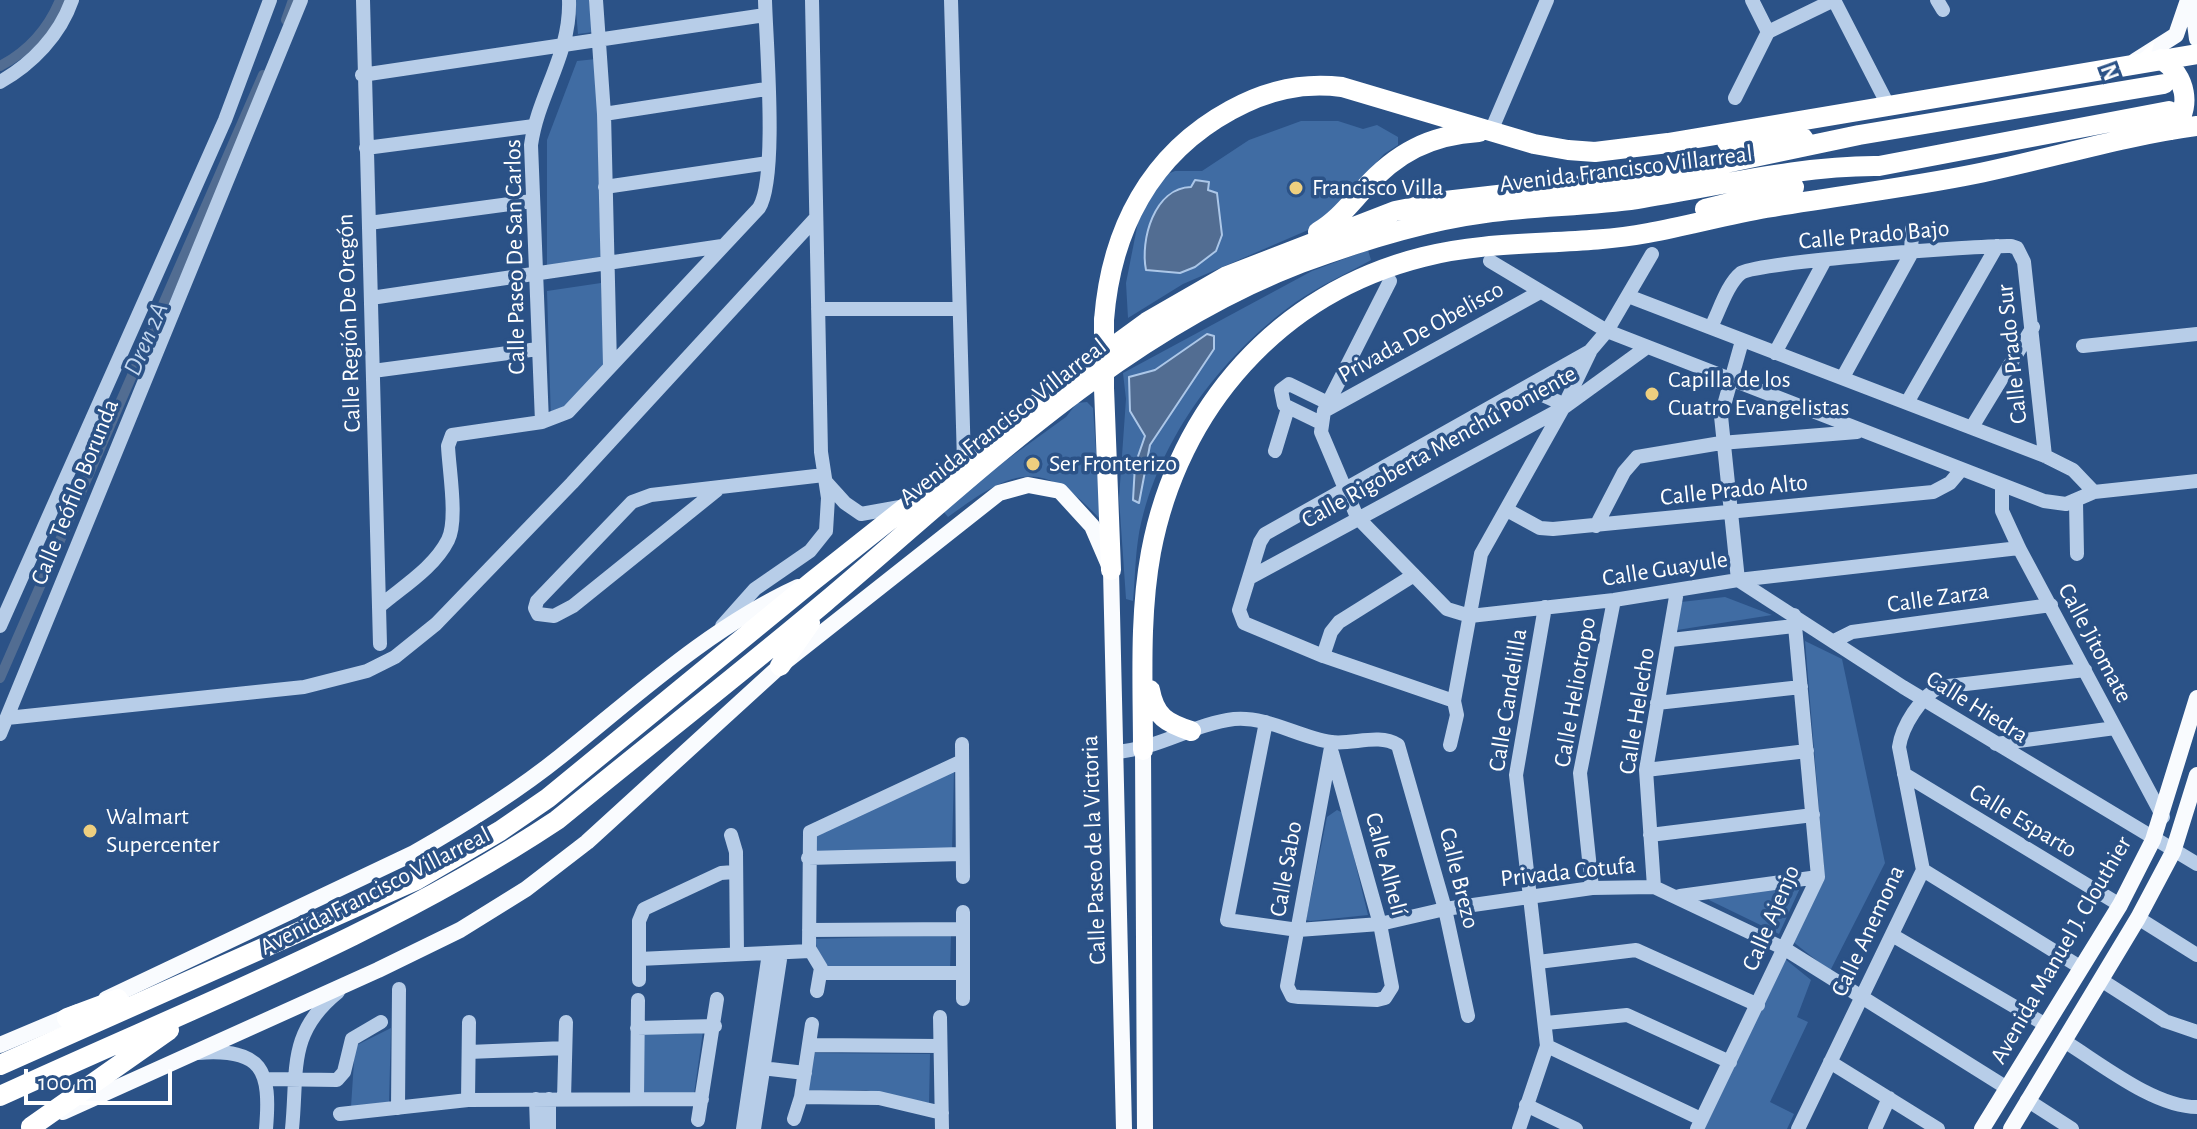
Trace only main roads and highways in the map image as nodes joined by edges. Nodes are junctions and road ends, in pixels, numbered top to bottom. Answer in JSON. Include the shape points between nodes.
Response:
{"nodes":[{"id":1,"x":2190,"y":0,"type":"edge"},
{"id":2,"x":2197,"y":39,"type":"edge"},
{"id":3,"x":2197,"y":54,"type":"edge"},
{"id":4,"x":2161,"y":59,"type":"junction"},
{"id":5,"x":2131,"y":63,"type":"junction"},
{"id":6,"x":2164,"y":84,"type":"dead end"},
{"id":7,"x":2170,"y":121,"type":"junction"},
{"id":8,"x":2197,"y":126,"type":"edge"},
{"id":9,"x":1491,"y":131,"type":"junction"},
{"id":10,"x":1859,"y":135,"type":"junction"},
{"id":11,"x":1668,"y":143,"type":"junction"},
{"id":12,"x":1879,"y":166,"type":"junction"},
{"id":13,"x":1609,"y":238,"type":"junction"},
{"id":14,"x":1278,"y":254,"type":"junction"},
{"id":15,"x":1111,"y":570,"type":"junction"},
{"id":16,"x":814,"y":580,"type":"junction"},
{"id":17,"x":823,"y":603,"type":"junction"},
{"id":18,"x":1143,"y":662,"type":"junction"},
{"id":19,"x":780,"y":666,"type":"junction"},
{"id":20,"x":2197,"y":698,"type":"edge"},
{"id":21,"x":1191,"y":731,"type":"road end"},
{"id":22,"x":1143,"y":750,"type":"joint"},
{"id":23,"x":2197,"y":775,"type":"edge"},
{"id":24,"x":239,"y":958,"type":"junction"},
{"id":25,"x":204,"y":1006,"type":"junction"},
{"id":26,"x":67,"y":1018,"type":"junction"},
{"id":27,"x":0,"y":1045,"type":"edge"},
{"id":28,"x":0,"y":1065,"type":"edge"},
{"id":29,"x":0,"y":1096,"type":"edge"},
{"id":30,"x":28,"y":1128,"type":"edge"},
{"id":31,"x":1124,"y":1129,"type":"edge"},
{"id":32,"x":1145,"y":1129,"type":"edge"},
{"id":33,"x":1982,"y":1129,"type":"edge"},
{"id":34,"x":2011,"y":1129,"type":"edge"}],
"edges":[{"from":1,"to":2,"type":"main road"},
{"from":1,"to":5,"type":"main road","via":[[2176,35]]},
{"from":3,"to":4,"type":"highway"},
{"from":4,"to":5,"type":"highway"},
{"from":4,"to":7,"type":"highway","via":[[2183,86],[2183,117]]},
{"from":5,"to":11,"type":"highway"},
{"from":6,"to":10,"type":"highway","name":"Avenida Francisco Villarreal"},
{"from":7,"to":8,"type":"highway"},
{"from":7,"to":12,"type":"highway","name":"Avenida Francisco Villarreal"},
{"from":7,"to":13,"type":"highway","via":[[2027,162],[1914,186]]},
{"from":9,"to":11,"type":"highway","via":[[1581,151]]},
{"from":9,"to":14,"type":"highway","via":[[1440,137],[1409,149],[1388,163],[1326,227]]},
{"from":9,"to":15,"type":"highway","bridge":true,"via":[[1385,97],[1318,84],[1284,88],[1240,105],[1185,140],[1159,166],[1139,194],[1111,267],[1104,320]]},
{"from":10,"to":11,"type":"highway"},
{"from":10,"to":14,"type":"highway","name":"Avenida Francisco Villarreal","via":[[1664,176],[1395,211]]},
{"from":12,"to":13,"type":"highway","via":[[1849,177],[1744,197]]},
{"from":12,"to":17,"type":"highway","name":"Avenida Francisco Villarreal","via":[[1842,165],[1634,199],[1480,213],[1299,264],[1195,315],[1130,355],[960,485]]},
{"from":13,"to":18,"type":"highway","via":[[1499,244],[1422,257],[1349,284],[1279,328],[1233,376],[1180,454],[1151,552]]},
{"from":14,"to":16,"type":"highway","name":"Avenida Francisco Villarreal","via":[[1183,298],[1147,322]]},
{"from":15,"to":19,"type":"main road","via":[[1092,526],[1060,491],[1013,487],[937,538]]},
{"from":15,"to":31,"type":"main road","name":"Calle Paseo de la Victoria"},
{"from":16,"to":24,"type":"highway","name":"Avenida Francisco Villarreal","via":[[548,798],[500,831],[416,880]]},
{"from":16,"to":26,"type":"main road","via":[[767,601],[717,633],[558,759],[453,831]]},
{"from":17,"to":19,"type":"highway"},
{"from":17,"to":25,"type":"highway","name":"Avenida Francisco Villarreal","via":[[557,820],[508,853],[386,920]]},
{"from":18,"to":21,"type":"highway","via":[[1156,712]]},
{"from":18,"to":22,"type":"highway"},
{"from":19,"to":30,"type":"main road","via":[[587,842],[460,930]]},
{"from":20,"to":33,"type":"main road","name":"Avenida Manuel J. Clouthier","via":[[2153,840],[2120,905]]},
{"from":22,"to":32,"type":"main road","name":"Calle Paseo de la Victoria"},
{"from":23,"to":34,"type":"main road","name":"Avenida Manuel J. Clouthier","via":[[2173,852]]},
{"from":24,"to":26,"type":"highway"},
{"from":24,"to":28,"type":"highway","name":"Avenida Francisco Villarreal"},
{"from":25,"to":29,"type":"highway","name":"Avenida Francisco Villarreal"},
{"from":25,"to":30,"type":"highway"},
{"from":26,"to":27,"type":"main road"}]}
